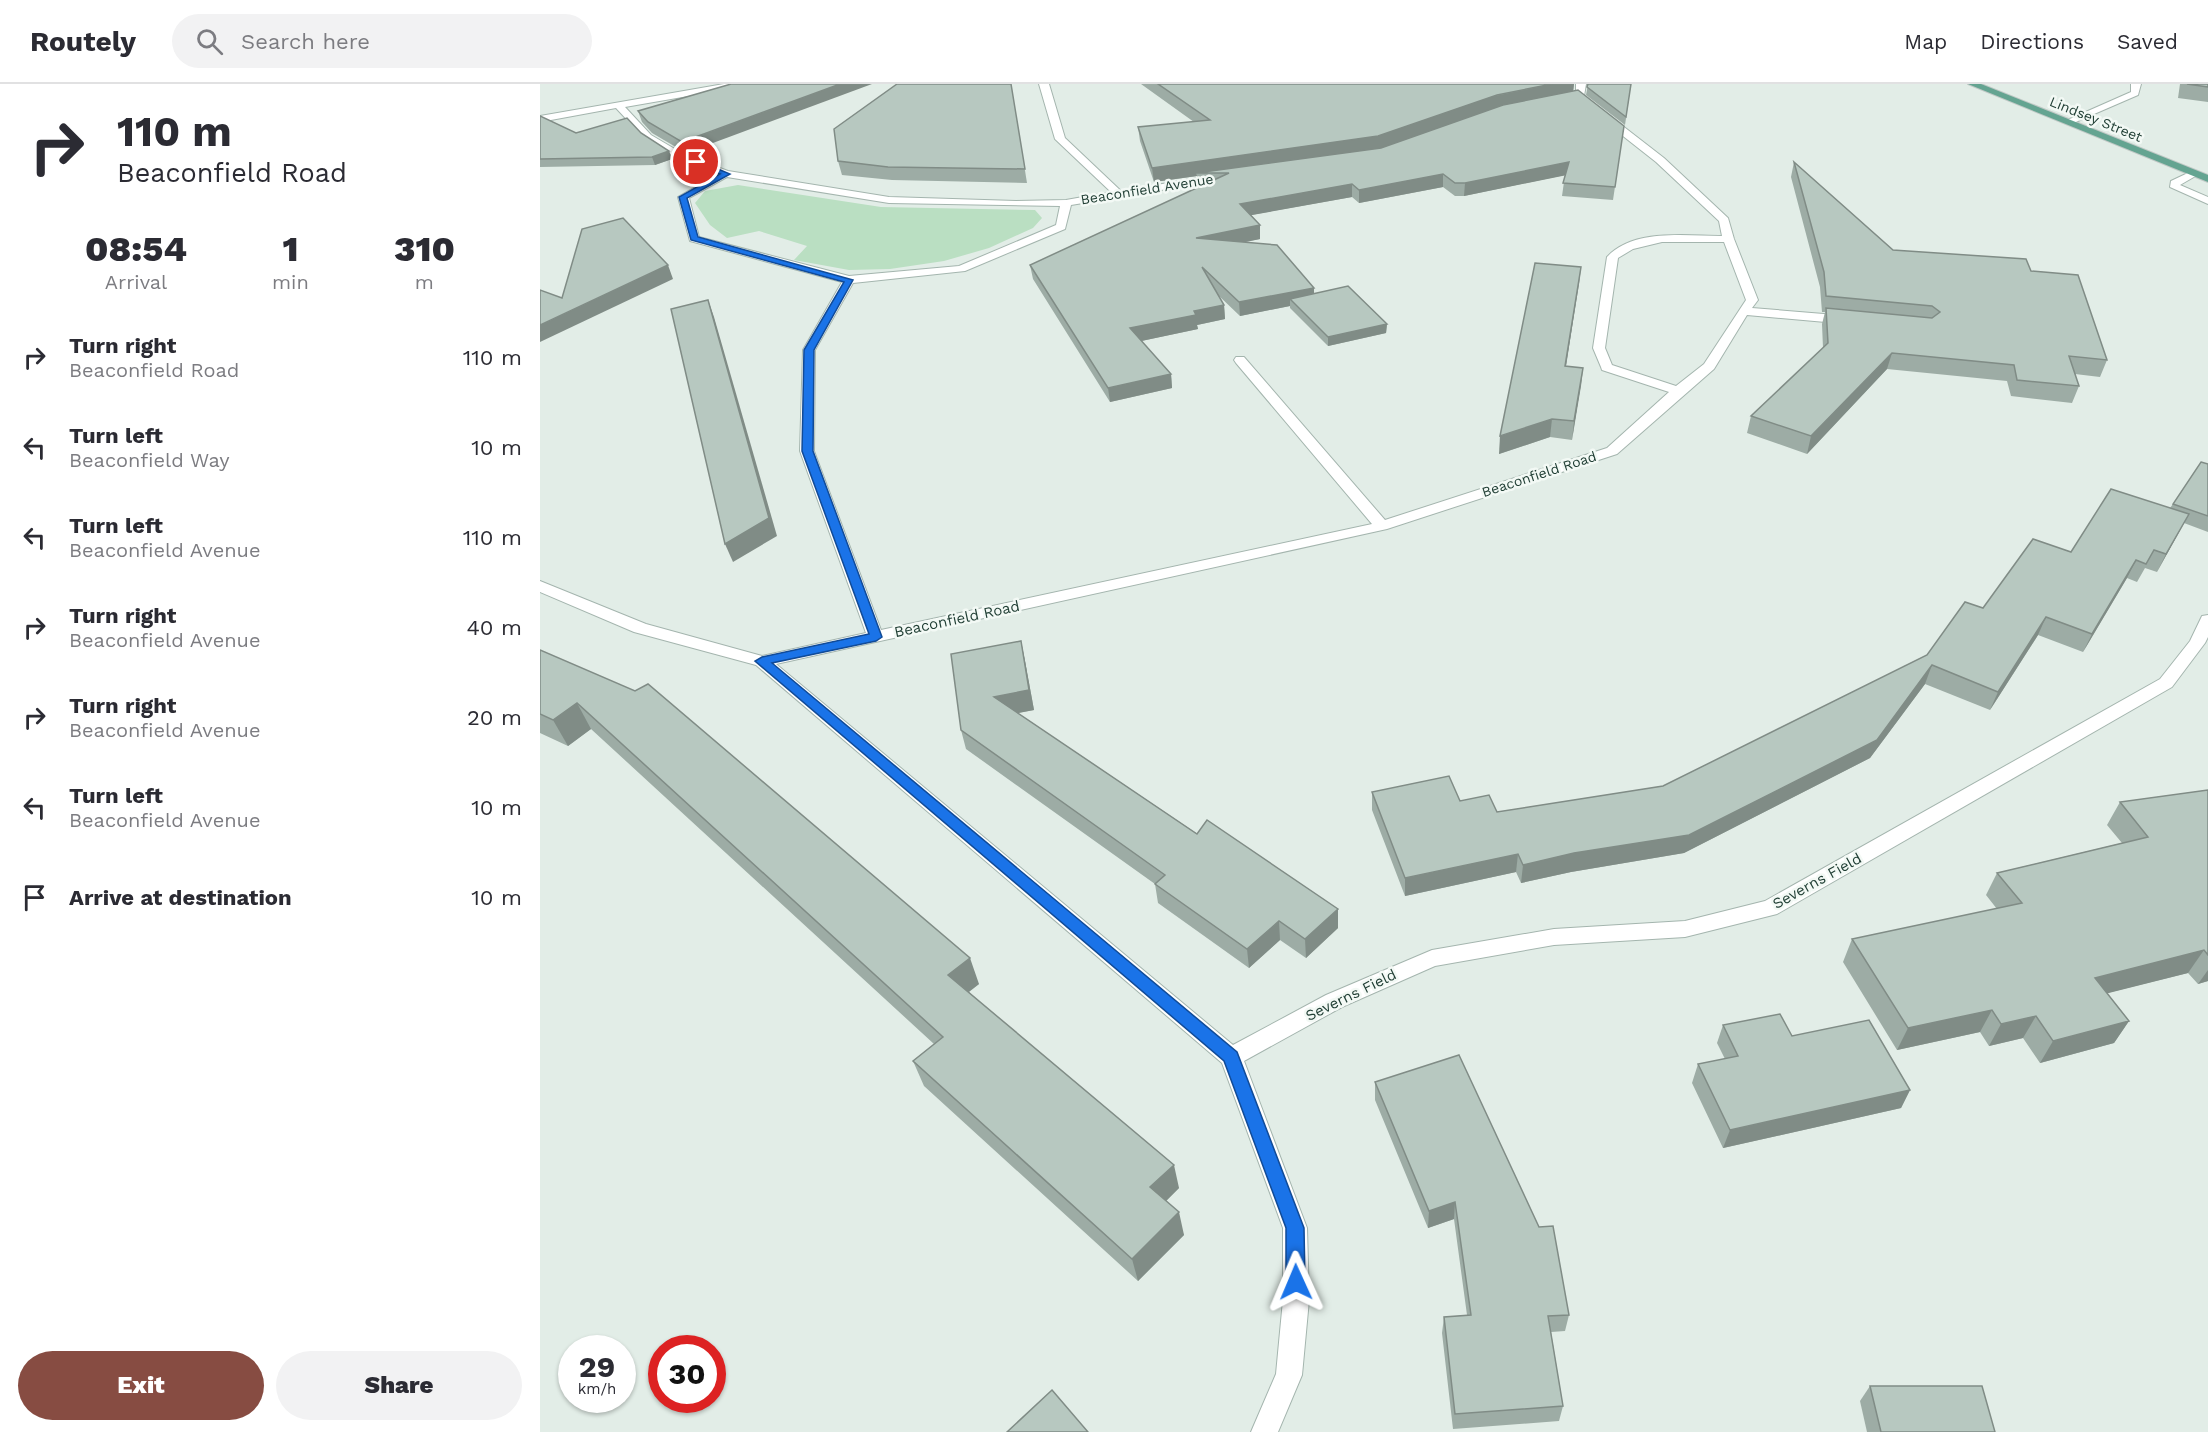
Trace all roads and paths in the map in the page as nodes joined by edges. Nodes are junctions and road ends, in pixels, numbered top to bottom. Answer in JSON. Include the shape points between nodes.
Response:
{"nodes":[{"id":1,"x":740,"y":84,"type":"edge"},
{"id":2,"x":1044,"y":84,"type":"edge"},
{"id":3,"x":1973,"y":84,"type":"edge"},
{"id":4,"x":2136,"y":84,"type":"edge"},
{"id":5,"x":1576,"y":94,"type":"edge"},
{"id":6,"x":617,"y":104,"type":"junction"},
{"id":7,"x":540,"y":119,"type":"edge"},
{"id":8,"x":2068,"y":122,"type":"junction"},
{"id":9,"x":726,"y":174,"type":"junction"},
{"id":10,"x":2194,"y":174,"type":"junction"},
{"id":11,"x":1229,"y":176,"type":"edge"},
{"id":12,"x":2208,"y":179,"type":"edge"},
{"id":13,"x":1120,"y":195,"type":"junction"},
{"id":14,"x":2208,"y":201,"type":"edge"},
{"id":15,"x":1066,"y":203,"type":"junction"},
{"id":16,"x":1728,"y":239,"type":"junction"},
{"id":17,"x":849,"y":280,"type":"junction"},
{"id":18,"x":1743,"y":311,"type":"junction"},
{"id":19,"x":1858,"y":321,"type":"edge"},
{"id":20,"x":1240,"y":360,"type":"dead end"},
{"id":21,"x":1678,"y":391,"type":"junction"},
{"id":22,"x":1382,"y":526,"type":"junction"},
{"id":23,"x":540,"y":586,"type":"edge"},
{"id":24,"x":2208,"y":620,"type":"edge"},
{"id":25,"x":876,"y":637,"type":"junction"},
{"id":26,"x":762,"y":661,"type":"junction"},
{"id":27,"x":1231,"y":1057,"type":"junction"},
{"id":28,"x":1264,"y":1432,"type":"edge"}],
"edges":[{"from":1,"to":6,"type":"street"},
{"from":2,"to":13,"type":"street","via":[[1060,139]]},
{"from":3,"to":8,"type":"main road","name":"Lindsey Street"},
{"from":4,"to":8,"type":"street","via":[[2135,93]]},
{"from":5,"to":16,"type":"street","name":"Beaconfield Road","via":[[1660,160],[1724,220]]},
{"from":6,"to":7,"type":"street"},
{"from":6,"to":9,"type":"street","name":"Beaconfield Avenue","via":[[648,137],[681,157]]},
{"from":8,"to":10,"type":"main road","name":"Lindsey Street"},
{"from":9,"to":15,"type":"street","name":"Beaconfield Avenue","via":[[889,200]]},
{"from":9,"to":17,"type":"street","name":"Beaconfield Avenue","via":[[683,197],[694,238]]},
{"from":10,"to":12,"type":"main road","name":"Lindsey Street"},
{"from":10,"to":14,"type":"street","via":[[2175,183],[2175,187]]},
{"from":11,"to":13,"type":"street","name":"Beaconfield Avenue"},
{"from":13,"to":15,"type":"street","name":"Beaconfield Avenue"},
{"from":15,"to":17,"type":"street","name":"Beaconfield Avenue","via":[[1061,227],[961,269]]},
{"from":16,"to":18,"type":"street","name":"Beaconfield Road","via":[[1752,300]]},
{"from":16,"to":21,"type":"street","via":[[1662,239],[1629,246],[1613,257],[1599,348],[1607,367]]},
{"from":17,"to":25,"type":"street","via":[[809,350],[807,451]]},
{"from":18,"to":19,"type":"street"},
{"from":18,"to":21,"type":"street","name":"Beaconfield Road","via":[[1709,366]]},
{"from":20,"to":22,"type":"street"},
{"from":21,"to":22,"type":"street","name":"Beaconfield Road","via":[[1612,451]]},
{"from":22,"to":25,"type":"street","name":"Beaconfield Road"},
{"from":23,"to":26,"type":"street","name":"Beaconfield Road","via":[[640,628]]},
{"from":24,"to":27,"type":"street","name":"Severns Field","via":[[2197,643],[2166,682],[1770,908],[1685,929],[1554,937],[1432,958],[1334,1001]]},
{"from":25,"to":26,"type":"street","name":"Beaconfield Road"},
{"from":26,"to":27,"type":"street"},
{"from":27,"to":28,"type":"street","via":[[1295,1228],[1296,1300],[1289,1375]]}]}
